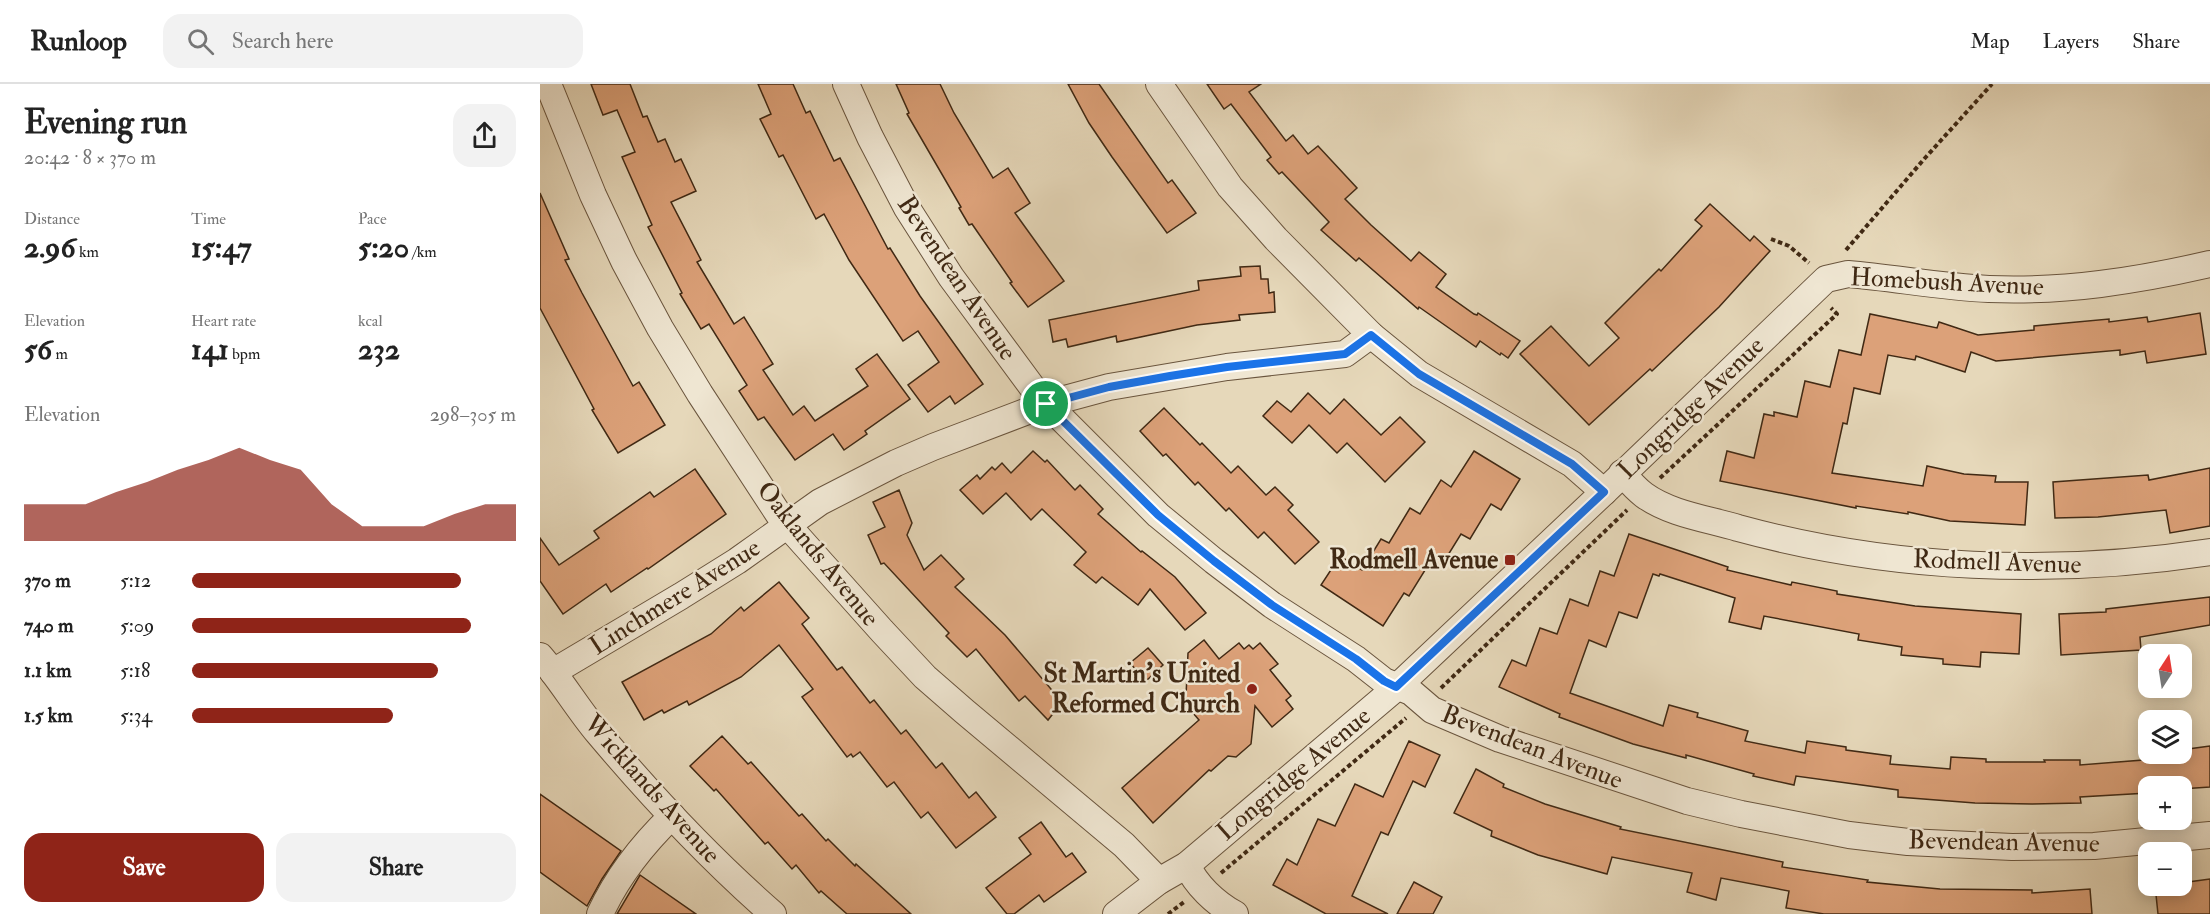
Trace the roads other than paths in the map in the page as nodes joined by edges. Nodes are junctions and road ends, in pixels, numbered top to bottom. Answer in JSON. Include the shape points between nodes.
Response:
{"nodes":[{"id":1,"x":548,"y":84,"type":"edge"},
{"id":2,"x":846,"y":84,"type":"edge"},
{"id":3,"x":1159,"y":84,"type":"edge"},
{"id":4,"x":2210,"y":264,"type":"edge"},
{"id":5,"x":1826,"y":279,"type":"joint"},
{"id":6,"x":1371,"y":335,"type":"junction"},
{"id":7,"x":1046,"y":404,"type":"junction"},
{"id":8,"x":1622,"y":473,"type":"junction"},
{"id":9,"x":1604,"y":492,"type":"junction"},
{"id":10,"x":789,"y":525,"type":"junction"},
{"id":11,"x":2210,"y":552,"type":"edge"},
{"id":12,"x":547,"y":664,"type":"edge"},
{"id":13,"x":1396,"y":687,"type":"junction"},
{"id":14,"x":672,"y":816,"type":"junction"},
{"id":15,"x":2210,"y":835,"type":"edge"},
{"id":16,"x":1187,"y":865,"type":"junction"},
{"id":17,"x":1159,"y":881,"type":"junction"},
{"id":18,"x":768,"y":912,"type":"edge"},
{"id":19,"x":600,"y":914,"type":"edge"},
{"id":20,"x":1116,"y":914,"type":"edge"},
{"id":21,"x":1235,"y":914,"type":"edge"}],
"edges":[{"from":1,"to":10,"type":"street","name":"Oaklands Avenue","via":[[593,195],[660,328]]},
{"from":2,"to":7,"type":"street","name":"Bevendean Avenue","via":[[914,218],[951,277]]},
{"from":3,"to":6,"type":"street","via":[[1230,187]]},
{"from":4,"to":5,"type":"street","name":"Homebush Avenue","via":[[2141,279],[2058,288],[1988,289],[1848,274]]},
{"from":5,"to":8,"type":"street","name":"Longridge Avenue"},
{"from":6,"to":7,"type":"street","name":"Linchmere Avenue","via":[[1345,354],[1170,376]]},
{"from":6,"to":9,"type":"street","via":[[1419,374],[1572,464]]},
{"from":7,"to":10,"type":"street","name":"Linchmere Avenue","via":[[896,463],[820,502]]},
{"from":7,"to":13,"type":"street","name":"Bevendean Avenue","via":[[1158,515],[1214,561],[1272,605]]},
{"from":8,"to":9,"type":"street","name":"Longridge Avenue"},
{"from":8,"to":11,"type":"street","name":"Rodmell Avenue","via":[[1659,504],[1749,531],[1852,553],[1943,564],[2022,567],[2115,563]]},
{"from":9,"to":13,"type":"street","name":"Longridge Avenue"},
{"from":10,"to":12,"type":"street","name":"Linchmere Avenue","via":[[691,590]]},
{"from":10,"to":17,"type":"street","name":"Oaklands Avenue","via":[[925,677],[1124,845]]},
{"from":12,"to":14,"type":"street","name":"Wicklands Avenue","via":[[597,731]]},
{"from":13,"to":15,"type":"street","name":"Bevendean Avenue","via":[[1432,710],[1500,739],[1687,801],[1790,824],[1908,842],[2012,847],[2094,846]]},
{"from":13,"to":16,"type":"street","name":"Longridge Avenue"},
{"from":14,"to":18,"type":"street","name":"Wicklands Avenue"},
{"from":14,"to":19,"type":"street","via":[[633,859]]},
{"from":16,"to":17,"type":"street","name":"Longridge Avenue"},
{"from":16,"to":21,"type":"street","via":[[1192,877]]},
{"from":17,"to":20,"type":"street","name":"Longridge Avenue"}]}
